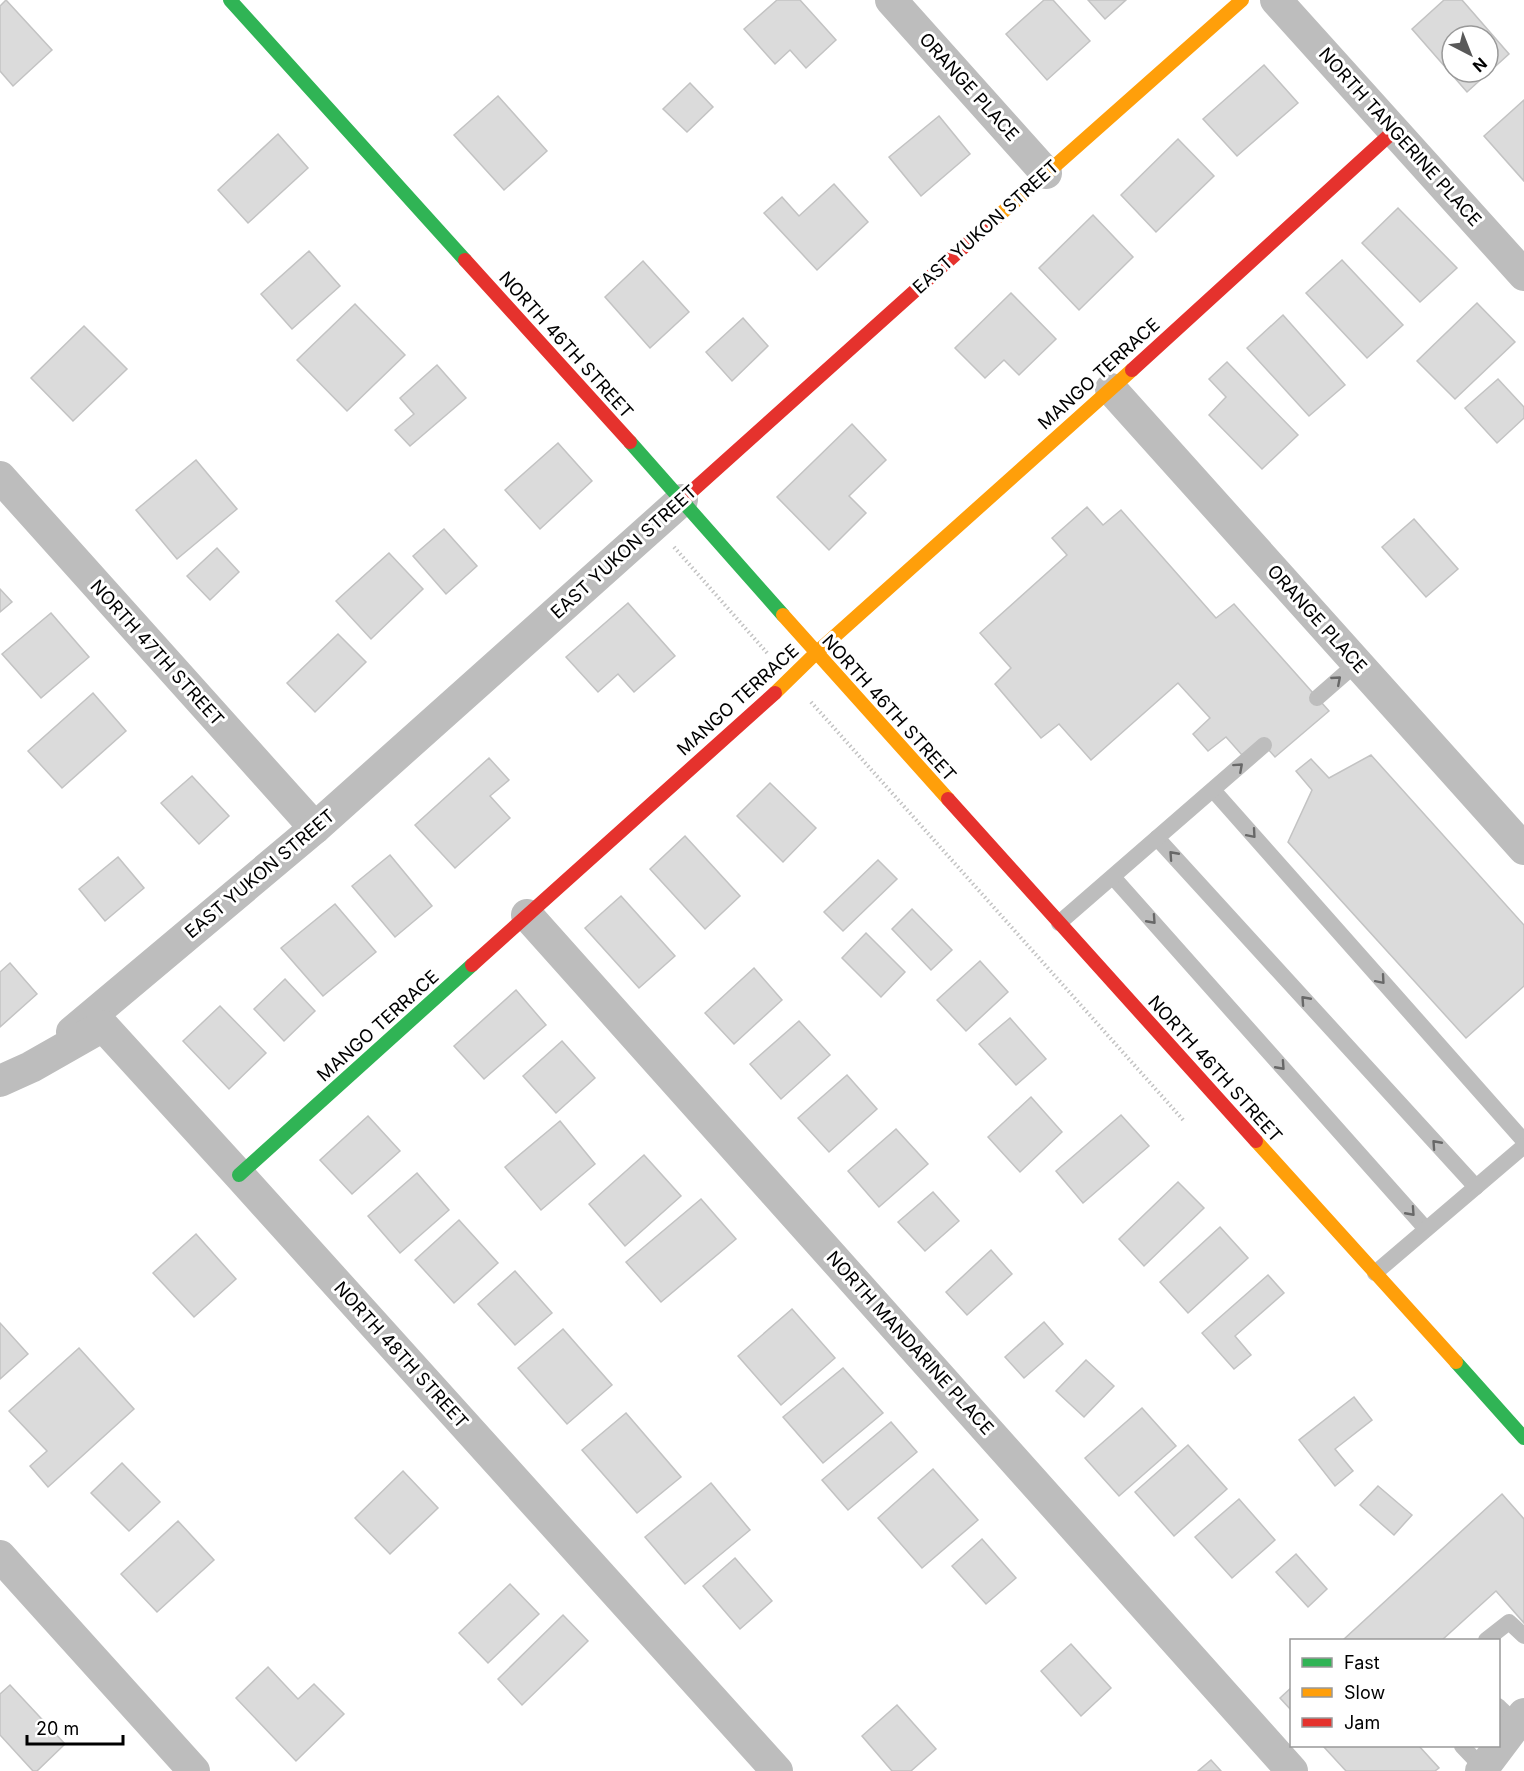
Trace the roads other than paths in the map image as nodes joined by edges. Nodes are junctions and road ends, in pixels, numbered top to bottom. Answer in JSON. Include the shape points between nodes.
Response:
{"nodes":[{"id":1,"x":230,"y":0,"type":"edge"},
{"id":2,"x":891,"y":0,"type":"edge"},
{"id":3,"x":1242,"y":0,"type":"edge"},
{"id":4,"x":1276,"y":0,"type":"edge"},
{"id":5,"x":1395,"y":130,"type":"junction"},
{"id":6,"x":1046,"y":173,"type":"junction"},
{"id":7,"x":1524,"y":275,"type":"edge"},
{"id":8,"x":1111,"y":388,"type":"junction"},
{"id":9,"x":0,"y":477,"type":"edge"},
{"id":10,"x":682,"y":500,"type":"junction"},
{"id":11,"x":816,"y":653,"type":"junction"},
{"id":12,"x":1357,"y":663,"type":"junction"},
{"id":13,"x":1317,"y":698,"type":"dead end"},
{"id":14,"x":1264,"y":745,"type":"dead end"},
{"id":15,"x":1213,"y":790,"type":"junction"},
{"id":16,"x":315,"y":828,"type":"junction"},
{"id":17,"x":1157,"y":838,"type":"junction"},
{"id":18,"x":1524,"y":849,"type":"edge"},
{"id":19,"x":1113,"y":877,"type":"junction"},
{"id":20,"x":527,"y":915,"type":"junction"},
{"id":21,"x":1059,"y":923,"type":"junction"},
{"id":22,"x":31,"y":1067,"type":"junction"},
{"id":23,"x":0,"y":1081,"type":"edge"},
{"id":24,"x":0,"y":1097,"type":"edge"},
{"id":25,"x":1524,"y":1141,"type":"edge"},
{"id":26,"x":1524,"y":1146,"type":"edge"},
{"id":27,"x":239,"y":1175,"type":"junction"},
{"id":28,"x":1476,"y":1187,"type":"junction"},
{"id":29,"x":1426,"y":1229,"type":"junction"},
{"id":30,"x":1375,"y":1273,"type":"junction"},
{"id":31,"x":1524,"y":1438,"type":"edge"},
{"id":32,"x":0,"y":1556,"type":"edge"},
{"id":33,"x":1524,"y":1636,"type":"edge"},
{"id":34,"x":1488,"y":1639,"type":"edge"},
{"id":35,"x":1513,"y":1714,"type":"edge"},
{"id":36,"x":1500,"y":1737,"type":"edge"},
{"id":37,"x":1462,"y":1747,"type":"edge"},
{"id":38,"x":1495,"y":1747,"type":"edge"},
{"id":39,"x":1482,"y":1770,"type":"edge"},
{"id":40,"x":194,"y":1771,"type":"edge"},
{"id":41,"x":777,"y":1771,"type":"edge"},
{"id":42,"x":1292,"y":1771,"type":"edge"}],
"edges":[{"from":1,"to":10,"type":"street","name":"NORTH 46TH STREET"},
{"from":2,"to":6,"type":"street","name":"ORANGE PLACE"},
{"from":3,"to":6,"type":"street","name":"EAST YUKON STREET"},
{"from":4,"to":5,"type":"street","name":"NORTH TANGERINE PLACE"},
{"from":5,"to":7,"type":"street","name":"NORTH TANGERINE PLACE"},
{"from":5,"to":8,"type":"street","name":"MANGO TERRACE"},
{"from":6,"to":10,"type":"street","name":"EAST YUKON STREET"},
{"from":8,"to":11,"type":"street","name":"MANGO TERRACE"},
{"from":8,"to":12,"type":"street","name":"ORANGE PLACE"},
{"from":9,"to":16,"type":"street","name":"NORTH 47TH STREET"},
{"from":10,"to":11,"type":"street","name":"NORTH 46TH STREET"},
{"from":10,"to":16,"type":"street","name":"EAST YUKON STREET"},
{"from":11,"to":20,"type":"street","name":"MANGO TERRACE"},
{"from":11,"to":21,"type":"street","name":"NORTH 46TH STREET"},
{"from":13,"to":12,"type":"lane","one_way":true},
{"from":12,"to":18,"type":"street","name":"ORANGE PLACE"},
{"from":15,"to":14,"type":"lane","one_way":true},
{"from":15,"to":17,"type":"lane"},
{"from":15,"to":25,"type":"lane","one_way":true},
{"from":16,"to":22,"type":"street","name":"EAST YUKON STREET"},
{"from":17,"to":19,"type":"lane"},
{"from":28,"to":17,"type":"lane","one_way":true},
{"from":19,"to":21,"type":"lane"},
{"from":19,"to":29,"type":"lane","one_way":true},
{"from":20,"to":27,"type":"street","name":"MANGO TERRACE"},
{"from":20,"to":42,"type":"street","name":"NORTH MANDARINE PLACE"},
{"from":21,"to":30,"type":"street","name":"NORTH 46TH STREET"},
{"from":22,"to":23,"type":"street","name":"NORTH 48TH STREET"},
{"from":22,"to":24,"type":"street","name":"EAST YUKON STREET"},
{"from":22,"to":27,"type":"street","name":"NORTH 48TH STREET","via":[[103,1026]]},
{"from":26,"to":28,"type":"lane"},
{"from":27,"to":41,"type":"street","name":"NORTH 48TH STREET"},
{"from":28,"to":29,"type":"lane"},
{"from":29,"to":30,"type":"lane"},
{"from":30,"to":31,"type":"street","name":"NORTH 46TH STREET"},
{"from":32,"to":40,"type":"street"},
{"from":33,"to":34,"type":"lane","via":[[1509,1622]]},
{"from":35,"to":36,"type":"street"},
{"from":37,"to":39,"type":"lane"},
{"from":38,"to":39,"type":"street"}]}
